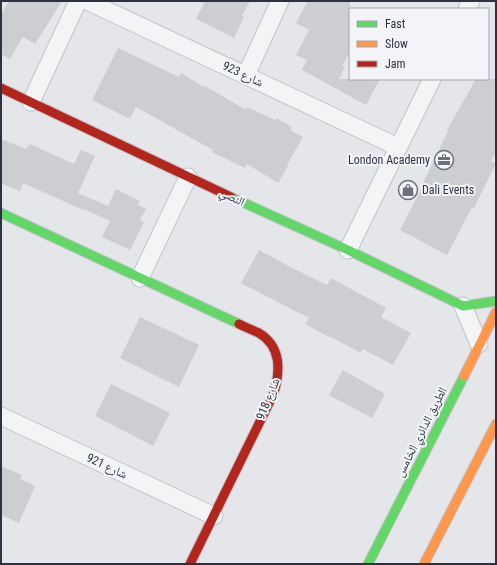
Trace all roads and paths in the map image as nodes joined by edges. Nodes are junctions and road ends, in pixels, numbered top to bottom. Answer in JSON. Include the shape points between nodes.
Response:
{"nodes":[{"id":1,"x":78,"y":1,"type":"edge"},
{"id":2,"x":87,"y":1,"type":"edge"},
{"id":3,"x":280,"y":1,"type":"edge"},
{"id":4,"x":246,"y":75,"type":"junction"},
{"id":5,"x":432,"y":80,"type":"edge"},
{"id":6,"x":1,"y":88,"type":"edge"},
{"id":7,"x":30,"y":102,"type":"junction"},
{"id":8,"x":398,"y":147,"type":"junction"},
{"id":9,"x":188,"y":177,"type":"junction"},
{"id":10,"x":1,"y":213,"type":"edge"},
{"id":11,"x":348,"y":250,"type":"junction"},
{"id":12,"x":140,"y":278,"type":"junction"},
{"id":13,"x":496,"y":301,"type":"edge"},
{"id":14,"x":463,"y":306,"type":"junction"},
{"id":15,"x":496,"y":312,"type":"edge"},
{"id":16,"x":479,"y":344,"type":"junction"},
{"id":17,"x":1,"y":416,"type":"edge"},
{"id":18,"x":496,"y":424,"type":"edge"},
{"id":19,"x":214,"y":516,"type":"junction"},
{"id":20,"x":190,"y":564,"type":"edge"},
{"id":21,"x":368,"y":564,"type":"edge"},
{"id":22,"x":424,"y":564,"type":"edge"}],
"edges":[{"from":1,"to":7,"type":"street"},
{"from":2,"to":4,"type":"street","name":"شارع 923"},
{"from":3,"to":4,"type":"street"},
{"from":4,"to":8,"type":"street","name":"شارع 923"},
{"from":5,"to":8,"type":"street"},
{"from":6,"to":7,"type":"street","name":"النصي"},
{"from":7,"to":9,"type":"street","name":"النصي"},
{"from":8,"to":11,"type":"street"},
{"from":9,"to":11,"type":"street","name":"النصي"},
{"from":9,"to":12,"type":"street"},
{"from":10,"to":12,"type":"street","name":"شارع 918"},
{"from":11,"to":14,"type":"street","name":"النصي"},
{"from":12,"to":19,"type":"street","name":"شارع 918","via":[[260,334],[270,342],[276,353],[279,366],[274,393]]},
{"from":13,"to":14,"type":"street"},
{"from":14,"to":16,"type":"street"},
{"from":15,"to":16,"type":"street","name":"الطريق الدائري الخامس"},
{"from":16,"to":21,"type":"street","name":"الطريق الدائري الخامس"},
{"from":17,"to":19,"type":"street","name":"شارع 921"},
{"from":18,"to":22,"type":"street"},
{"from":19,"to":20,"type":"street","name":"شارع 918"}]}
